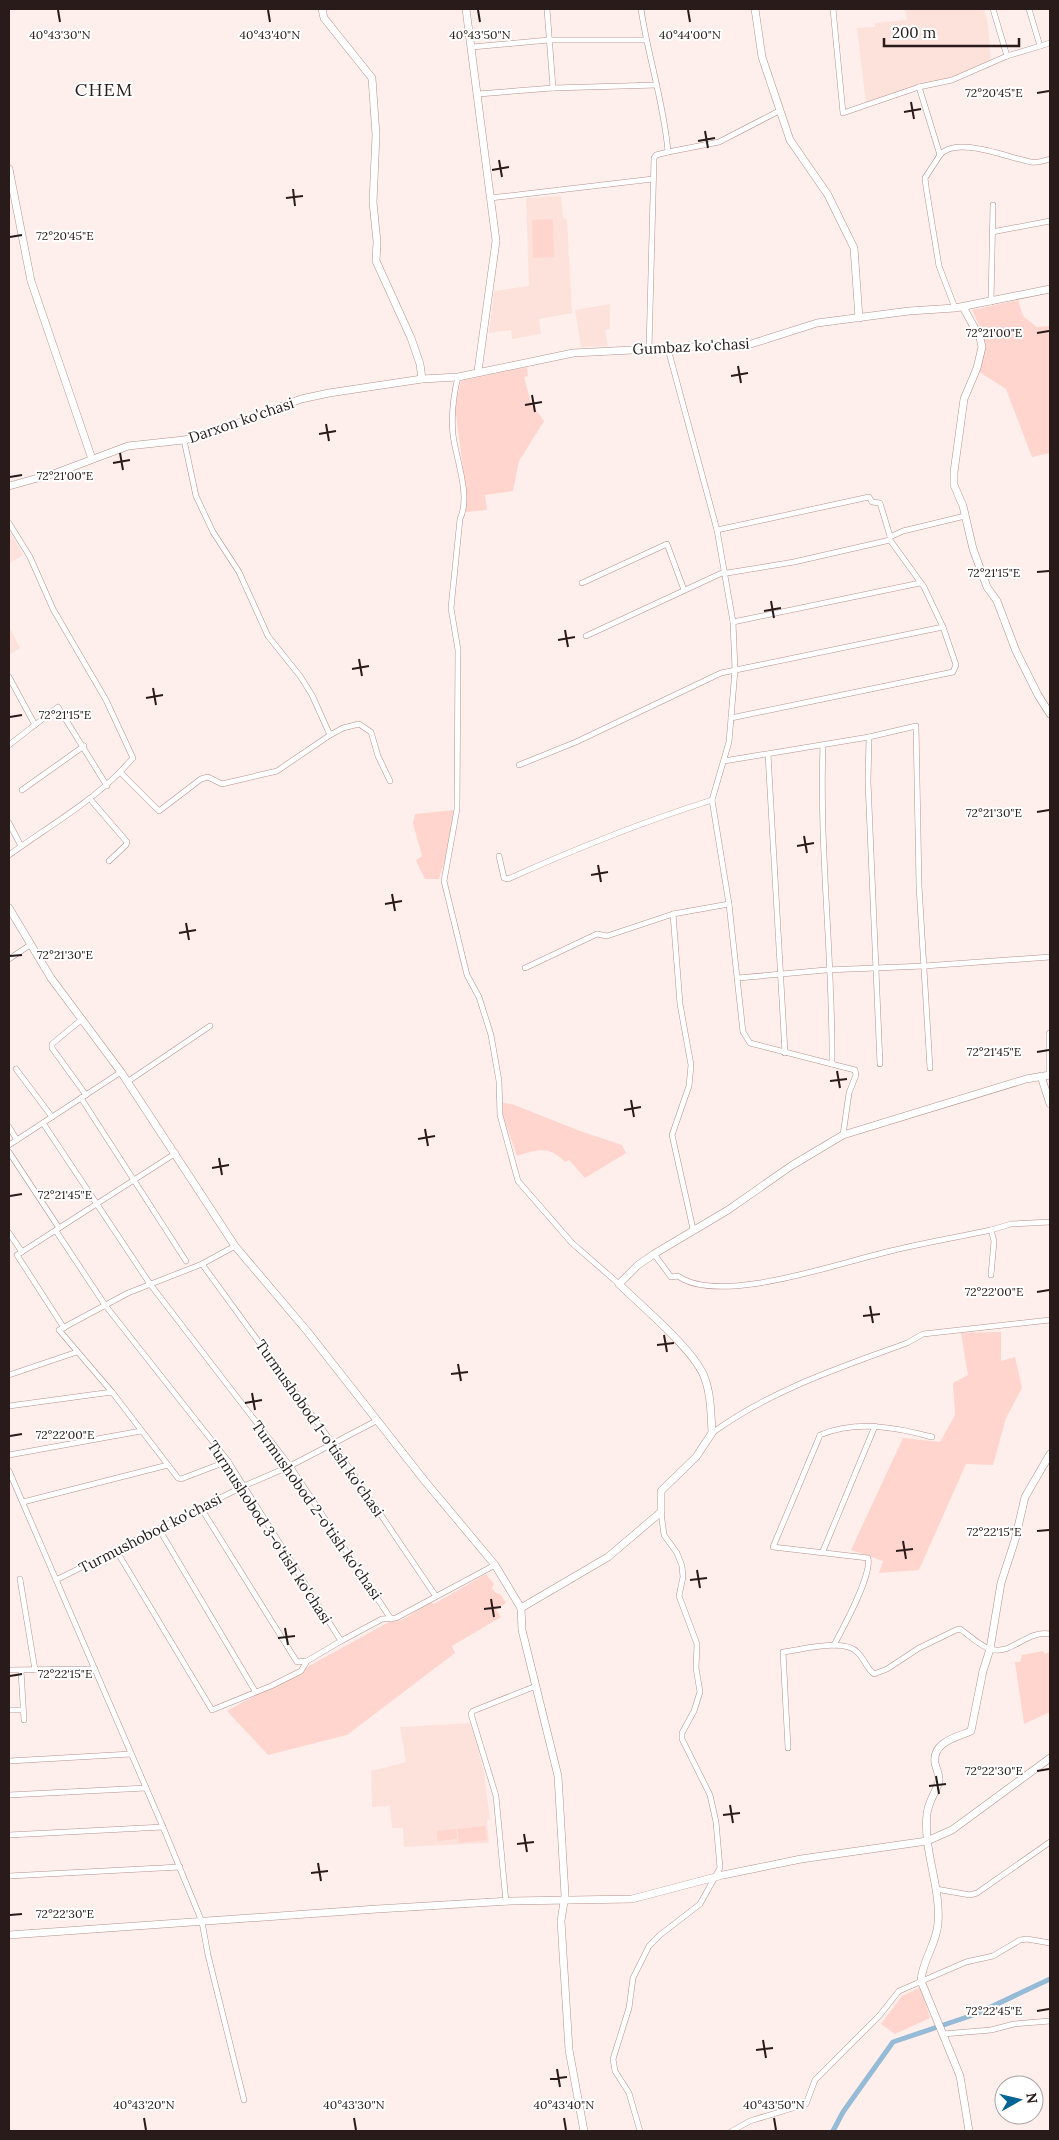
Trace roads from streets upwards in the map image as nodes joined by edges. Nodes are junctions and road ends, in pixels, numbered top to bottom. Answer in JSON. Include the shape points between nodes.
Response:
{"nodes":[{"id":1,"x":322,"y":9,"type":"edge"},
{"id":2,"x":466,"y":9,"type":"edge"},
{"id":3,"x":547,"y":9,"type":"edge"},
{"id":4,"x":641,"y":9,"type":"edge"},
{"id":5,"x":755,"y":9,"type":"edge"},
{"id":6,"x":833,"y":9,"type":"edge"},
{"id":7,"x":993,"y":9,"type":"edge"},
{"id":8,"x":1029,"y":9,"type":"edge"},
{"id":9,"x":549,"y":40,"type":"junction"},
{"id":10,"x":646,"y":40,"type":"junction"},
{"id":11,"x":1050,"y":43,"type":"edge"},
{"id":12,"x":1040,"y":46,"type":"junction"},
{"id":13,"x":472,"y":47,"type":"junction"},
{"id":14,"x":1007,"y":56,"type":"junction"},
{"id":15,"x":657,"y":85,"type":"junction"},
{"id":16,"x":919,"y":87,"type":"junction"},
{"id":17,"x":553,"y":88,"type":"junction"},
{"id":18,"x":478,"y":94,"type":"junction"},
{"id":19,"x":779,"y":111,"type":"junction"},
{"id":20,"x":668,"y":152,"type":"junction"},
{"id":21,"x":940,"y":155,"type":"junction"},
{"id":22,"x":1050,"y":160,"type":"edge"},
{"id":23,"x":9,"y":169,"type":"edge"},
{"id":24,"x":653,"y":179,"type":"junction"},
{"id":25,"x":490,"y":198,"type":"junction"},
{"id":26,"x":993,"y":205,"type":"dead end"},
{"id":27,"x":1050,"y":221,"type":"edge"},
{"id":28,"x":992,"y":232,"type":"junction"},
{"id":29,"x":1050,"y":289,"type":"edge"},
{"id":30,"x":990,"y":302,"type":"junction"},
{"id":31,"x":963,"y":307,"type":"junction"},
{"id":32,"x":955,"y":308,"type":"junction"},
{"id":33,"x":859,"y":318,"type":"junction"},
{"id":34,"x":649,"y":349,"type":"junction"},
{"id":35,"x":668,"y":349,"type":"junction"},
{"id":36,"x":478,"y":371,"type":"junction"},
{"id":37,"x":458,"y":377,"type":"junction"},
{"id":38,"x":422,"y":379,"type":"junction"},
{"id":39,"x":184,"y":440,"type":"junction"},
{"id":40,"x":92,"y":459,"type":"junction"},
{"id":41,"x":9,"y":486,"type":"edge"},
{"id":42,"x":966,"y":516,"type":"junction"},
{"id":43,"x":9,"y":523,"type":"edge"},
{"id":44,"x":717,"y":530,"type":"junction"},
{"id":45,"x":890,"y":538,"type":"junction"},
{"id":46,"x":724,"y":572,"type":"junction"},
{"id":47,"x":920,"y":583,"type":"junction"},
{"id":48,"x":582,"y":584,"type":"dead end"},
{"id":49,"x":684,"y":590,"type":"junction"},
{"id":50,"x":733,"y":622,"type":"junction"},
{"id":51,"x":943,"y":627,"type":"junction"},
{"id":52,"x":586,"y":636,"type":"dead end"},
{"id":53,"x":735,"y":670,"type":"junction"},
{"id":54,"x":9,"y":677,"type":"edge"},
{"id":55,"x":1050,"y":714,"type":"edge"},
{"id":56,"x":731,"y":718,"type":"junction"},
{"id":57,"x":35,"y":725,"type":"junction"},
{"id":58,"x":330,"y":735,"type":"junction"},
{"id":59,"x":868,"y":737,"type":"junction"},
{"id":60,"x":9,"y":745,"type":"edge"},
{"id":61,"x":823,"y":745,"type":"junction"},
{"id":62,"x":84,"y":746,"type":"junction"},
{"id":63,"x":768,"y":754,"type":"junction"},
{"id":64,"x":724,"y":761,"type":"junction"},
{"id":65,"x":519,"y":765,"type":"dead end"},
{"id":66,"x":120,"y":772,"type":"junction"},
{"id":67,"x":390,"y":781,"type":"dead end"},
{"id":68,"x":107,"y":786,"type":"junction"},
{"id":69,"x":22,"y":790,"type":"dead end"},
{"id":70,"x":90,"y":799,"type":"junction"},
{"id":71,"x":712,"y":800,"type":"junction"},
{"id":72,"x":9,"y":823,"type":"edge"},
{"id":73,"x":21,"y":846,"type":"junction"},
{"id":74,"x":9,"y":855,"type":"edge"},
{"id":75,"x":499,"y":856,"type":"dead end"},
{"id":76,"x":109,"y":861,"type":"dead end"},
{"id":77,"x":730,"y":904,"type":"junction"},
{"id":78,"x":9,"y":908,"type":"edge"},
{"id":79,"x":673,"y":914,"type":"junction"},
{"id":80,"x":30,"y":945,"type":"junction"},
{"id":81,"x":1050,"y":957,"type":"edge"},
{"id":82,"x":9,"y":959,"type":"edge"},
{"id":83,"x":924,"y":966,"type":"junction"},
{"id":84,"x":525,"y":968,"type":"dead end"},
{"id":85,"x":876,"y":969,"type":"junction"},
{"id":86,"x":830,"y":972,"type":"junction"},
{"id":87,"x":781,"y":974,"type":"junction"},
{"id":88,"x":738,"y":978,"type":"junction"},
{"id":89,"x":81,"y":1020,"type":"junction"},
{"id":90,"x":210,"y":1026,"type":"dead end"},
{"id":91,"x":1050,"y":1034,"type":"edge"},
{"id":92,"x":785,"y":1053,"type":"junction"},
{"id":93,"x":832,"y":1064,"type":"junction"},
{"id":94,"x":880,"y":1064,"type":"dead end"},
{"id":95,"x":930,"y":1068,"type":"dead end"},
{"id":96,"x":16,"y":1069,"type":"dead end"},
{"id":97,"x":121,"y":1072,"type":"junction"},
{"id":98,"x":1050,"y":1074,"type":"edge"},
{"id":99,"x":1041,"y":1076,"type":"junction"},
{"id":100,"x":127,"y":1082,"type":"junction"},
{"id":101,"x":83,"y":1096,"type":"junction"},
{"id":102,"x":1050,"y":1104,"type":"edge"},
{"id":103,"x":52,"y":1117,"type":"junction"},
{"id":104,"x":43,"y":1123,"type":"junction"},
{"id":105,"x":9,"y":1127,"type":"edge"},
{"id":106,"x":843,"y":1135,"type":"junction"},
{"id":107,"x":17,"y":1140,"type":"junction"},
{"id":108,"x":9,"y":1145,"type":"edge"},
{"id":109,"x":9,"y":1152,"type":"edge"},
{"id":110,"x":176,"y":1154,"type":"junction"},
{"id":111,"x":134,"y":1180,"type":"junction"},
{"id":112,"x":96,"y":1204,"type":"junction"},
{"id":113,"x":1050,"y":1222,"type":"edge"},
{"id":114,"x":693,"y":1229,"type":"junction"},
{"id":115,"x":57,"y":1230,"type":"junction"},
{"id":116,"x":991,"y":1230,"type":"junction"},
{"id":117,"x":9,"y":1233,"type":"edge"},
{"id":118,"x":235,"y":1246,"type":"junction"},
{"id":119,"x":22,"y":1252,"type":"junction"},
{"id":120,"x":654,"y":1254,"type":"junction"},
{"id":121,"x":186,"y":1261,"type":"dead end"},
{"id":122,"x":202,"y":1264,"type":"junction"},
{"id":123,"x":991,"y":1275,"type":"dead end"},
{"id":124,"x":150,"y":1284,"type":"junction"},
{"id":125,"x":619,"y":1284,"type":"junction"},
{"id":126,"x":105,"y":1306,"type":"junction"},
{"id":127,"x":1050,"y":1320,"type":"edge"},
{"id":128,"x":64,"y":1328,"type":"junction"},
{"id":129,"x":77,"y":1352,"type":"junction"},
{"id":130,"x":9,"y":1375,"type":"edge"},
{"id":131,"x":112,"y":1392,"type":"junction"},
{"id":132,"x":9,"y":1406,"type":"edge"},
{"id":133,"x":378,"y":1420,"type":"junction"},
{"id":134,"x":875,"y":1426,"type":"junction"},
{"id":135,"x":141,"y":1432,"type":"junction"},
{"id":136,"x":712,"y":1433,"type":"junction"},
{"id":137,"x":932,"y":1437,"type":"dead end"},
{"id":138,"x":333,"y":1444,"type":"junction"},
{"id":139,"x":1050,"y":1454,"type":"edge"},
{"id":140,"x":9,"y":1455,"type":"edge"},
{"id":141,"x":228,"y":1462,"type":"junction"},
{"id":142,"x":168,"y":1465,"type":"junction"},
{"id":143,"x":290,"y":1466,"type":"junction"},
{"id":144,"x":9,"y":1470,"type":"edge"},
{"id":145,"x":244,"y":1486,"type":"junction"},
{"id":146,"x":23,"y":1502,"type":"junction"},
{"id":147,"x":201,"y":1508,"type":"junction"},
{"id":148,"x":661,"y":1512,"type":"junction"},
{"id":149,"x":159,"y":1529,"type":"junction"},
{"id":150,"x":116,"y":1550,"type":"junction"},
{"id":151,"x":823,"y":1551,"type":"junction"},
{"id":152,"x":495,"y":1565,"type":"junction"},
{"id":153,"x":20,"y":1579,"type":"dead end"},
{"id":154,"x":56,"y":1580,"type":"junction"},
{"id":155,"x":436,"y":1595,"type":"junction"},
{"id":156,"x":521,"y":1608,"type":"junction"},
{"id":157,"x":390,"y":1619,"type":"junction"},
{"id":158,"x":1050,"y":1634,"type":"edge"},
{"id":159,"x":341,"y":1641,"type":"junction"},
{"id":160,"x":834,"y":1645,"type":"junction"},
{"id":161,"x":990,"y":1649,"type":"junction"},
{"id":162,"x":307,"y":1661,"type":"junction"},
{"id":163,"x":9,"y":1670,"type":"edge"},
{"id":164,"x":35,"y":1670,"type":"junction"},
{"id":165,"x":95,"y":1670,"type":"junction"},
{"id":166,"x":22,"y":1671,"type":"junction"},
{"id":167,"x":536,"y":1686,"type":"junction"},
{"id":168,"x":254,"y":1691,"type":"junction"},
{"id":169,"x":9,"y":1710,"type":"edge"},
{"id":170,"x":23,"y":1710,"type":"junction"},
{"id":171,"x":24,"y":1720,"type":"dead end"},
{"id":172,"x":788,"y":1748,"type":"dead end"},
{"id":173,"x":131,"y":1754,"type":"junction"},
{"id":174,"x":1050,"y":1758,"type":"edge"},
{"id":175,"x":9,"y":1761,"type":"edge"},
{"id":176,"x":146,"y":1788,"type":"junction"},
{"id":177,"x":9,"y":1795,"type":"edge"},
{"id":178,"x":163,"y":1827,"type":"junction"},
{"id":179,"x":9,"y":1835,"type":"edge"},
{"id":180,"x":927,"y":1841,"type":"junction"},
{"id":181,"x":1050,"y":1842,"type":"edge"},
{"id":182,"x":180,"y":1867,"type":"junction"},
{"id":183,"x":9,"y":1876,"type":"edge"},
{"id":184,"x":716,"y":1877,"type":"junction"},
{"id":185,"x":936,"y":1889,"type":"junction"},
{"id":186,"x":506,"y":1902,"type":"junction"},
{"id":187,"x":564,"y":1902,"type":"junction"},
{"id":188,"x":202,"y":1922,"type":"junction"},
{"id":189,"x":9,"y":1935,"type":"edge"},
{"id":190,"x":1050,"y":1943,"type":"edge"},
{"id":191,"x":921,"y":1982,"type":"junction"},
{"id":192,"x":1050,"y":2021,"type":"edge"},
{"id":193,"x":943,"y":2034,"type":"junction"},
{"id":194,"x":244,"y":2100,"type":"dead end"},
{"id":195,"x":584,"y":2131,"type":"edge"},
{"id":196,"x":640,"y":2131,"type":"edge"},
{"id":197,"x":732,"y":2131,"type":"edge"},
{"id":198,"x":968,"y":2131,"type":"edge"}],
"edges":[{"from":1,"to":38,"type":"street","via":[[329,25],[372,78],[376,135],[373,202],[376,261],[411,338]]},
{"from":2,"to":13,"type":"street"},
{"from":3,"to":9,"type":"street"},
{"from":4,"to":10,"type":"street"},
{"from":5,"to":19,"type":"street","via":[[762,57]]},
{"from":6,"to":16,"type":"street","via":[[843,113]]},
{"from":7,"to":14,"type":"street"},
{"from":8,"to":12,"type":"street"},
{"from":9,"to":10,"type":"street"},
{"from":9,"to":13,"type":"street"},
{"from":9,"to":17,"type":"street"},
{"from":10,"to":15,"type":"street"},
{"from":11,"to":12,"type":"street"},
{"from":12,"to":14,"type":"street"},
{"from":13,"to":18,"type":"street"},
{"from":14,"to":16,"type":"street","via":[[952,80]]},
{"from":15,"to":17,"type":"street"},
{"from":15,"to":20,"type":"street"},
{"from":16,"to":21,"type":"street"},
{"from":17,"to":18,"type":"street"},
{"from":18,"to":25,"type":"street"},
{"from":19,"to":20,"type":"street","via":[[719,142]]},
{"from":19,"to":33,"type":"street","via":[[790,140],[828,195],[854,248]]},
{"from":20,"to":24,"type":"street","via":[[654,158]]},
{"from":21,"to":22,"type":"street","via":[[956,146],[1031,162]]},
{"from":21,"to":32,"type":"street","via":[[925,178],[939,266]]},
{"from":23,"to":40,"type":"street","via":[[31,281]]},
{"from":24,"to":25,"type":"street"},
{"from":24,"to":34,"type":"street"},
{"from":25,"to":36,"type":"street","via":[[496,241]]},
{"from":26,"to":28,"type":"street"},
{"from":27,"to":28,"type":"street"},
{"from":28,"to":30,"type":"street"},
{"from":29,"to":30,"type":"street","name":"Gumbaz ko'chasi"},
{"from":30,"to":31,"type":"street","name":"Gumbaz ko'chasi"},
{"from":31,"to":32,"type":"street","name":"Gumbaz ko'chasi"},
{"from":31,"to":42,"type":"street","via":[[982,347],[964,399],[954,472],[954,485]]},
{"from":32,"to":33,"type":"street","name":"Gumbaz ko'chasi"},
{"from":33,"to":35,"type":"street","name":"Gumbaz ko'chasi","via":[[817,323],[751,344]]},
{"from":34,"to":35,"type":"street","name":"Gumbaz ko'chasi"},
{"from":34,"to":36,"type":"street","name":"Gumbaz ko'chasi","via":[[565,354]]},
{"from":35,"to":44,"type":"street"},
{"from":36,"to":37,"type":"street","name":"Darxon ko'chasi"},
{"from":37,"to":38,"type":"street","name":"Darxon ko'chasi"},
{"from":37,"to":125,"type":"street","via":[[452,402],[453,433],[464,510],[460,519],[452,608],[458,650],[457,809],[444,881],[467,975],[479,997],[492,1035],[500,1115],[518,1181],[572,1242]]},
{"from":38,"to":39,"type":"street","name":"Darxon ko'chasi","via":[[301,399],[212,433]]},
{"from":39,"to":40,"type":"street","name":"Darxon ko'chasi","via":[[128,446]]},
{"from":39,"to":58,"type":"street","via":[[196,496],[211,528],[239,572],[268,636],[312,695]]},
{"from":40,"to":41,"type":"street","name":"Darxon ko'chasi"},
{"from":42,"to":45,"type":"street"},
{"from":42,"to":55,"type":"street","via":[[973,549],[987,587],[997,601],[1016,651]]},
{"from":43,"to":66,"type":"street","via":[[106,700],[133,758]]},
{"from":44,"to":45,"type":"street","via":[[869,496],[872,502],[880,503]]},
{"from":44,"to":46,"type":"street"},
{"from":45,"to":46,"type":"street","via":[[794,562]]},
{"from":45,"to":47,"type":"street"},
{"from":46,"to":49,"type":"street"},
{"from":46,"to":50,"type":"street"},
{"from":47,"to":50,"type":"street"},
{"from":47,"to":51,"type":"street"},
{"from":48,"to":49,"type":"street","via":[[667,544]]},
{"from":49,"to":52,"type":"street"},
{"from":50,"to":53,"type":"street"},
{"from":51,"to":53,"type":"street"},
{"from":51,"to":56,"type":"street","via":[[956,665],[953,672]]},
{"from":53,"to":56,"type":"street"},
{"from":53,"to":65,"type":"street","via":[[721,673],[576,742]]},
{"from":54,"to":57,"type":"street"},
{"from":56,"to":64,"type":"street"},
{"from":57,"to":60,"type":"street"},
{"from":57,"to":62,"type":"street","via":[[58,707]]},
{"from":58,"to":66,"type":"street","via":[[277,770],[222,784],[208,777],[202,779],[159,811]]},
{"from":58,"to":67,"type":"street","via":[[351,726],[365,726],[374,737],[378,756]]},
{"from":59,"to":61,"type":"street"},
{"from":59,"to":83,"type":"street","via":[[916,727]]},
{"from":59,"to":85,"type":"street"},
{"from":61,"to":63,"type":"street"},
{"from":61,"to":86,"type":"street","via":[[821,790]]},
{"from":62,"to":68,"type":"street"},
{"from":62,"to":69,"type":"street"},
{"from":63,"to":64,"type":"street"},
{"from":63,"to":87,"type":"street"},
{"from":64,"to":71,"type":"street"},
{"from":66,"to":68,"type":"street"},
{"from":68,"to":70,"type":"street"},
{"from":70,"to":73,"type":"street"},
{"from":70,"to":76,"type":"street","via":[[126,842],[125,847]]},
{"from":71,"to":75,"type":"street","via":[[645,822],[507,879]]},
{"from":71,"to":77,"type":"street"},
{"from":72,"to":73,"type":"street"},
{"from":73,"to":74,"type":"street"},
{"from":77,"to":79,"type":"street"},
{"from":77,"to":88,"type":"street"},
{"from":78,"to":80,"type":"street"},
{"from":79,"to":84,"type":"street","via":[[607,936],[596,934]]},
{"from":79,"to":114,"type":"street","via":[[680,1004],[691,1065],[689,1086],[672,1135]]},
{"from":80,"to":82,"type":"street"},
{"from":80,"to":89,"type":"street"},
{"from":81,"to":83,"type":"street"},
{"from":83,"to":85,"type":"street"},
{"from":83,"to":95,"type":"street"},
{"from":85,"to":86,"type":"street"},
{"from":85,"to":94,"type":"street"},
{"from":86,"to":87,"type":"street"},
{"from":86,"to":93,"type":"street"},
{"from":87,"to":88,"type":"street"},
{"from":87,"to":92,"type":"street"},
{"from":88,"to":92,"type":"street","via":[[746,1039]]},
{"from":89,"to":97,"type":"street"},
{"from":89,"to":101,"type":"street","via":[[52,1044],[52,1048]]},
{"from":90,"to":100,"type":"street"},
{"from":91,"to":98,"type":"street"},
{"from":92,"to":93,"type":"street"},
{"from":93,"to":106,"type":"street","via":[[850,1068],[856,1073],[849,1093]]},
{"from":96,"to":103,"type":"street"},
{"from":97,"to":100,"type":"street"},
{"from":97,"to":101,"type":"street"},
{"from":98,"to":99,"type":"street"},
{"from":99,"to":102,"type":"street"},
{"from":99,"to":106,"type":"street"},
{"from":100,"to":110,"type":"street"},
{"from":101,"to":103,"type":"street"},
{"from":101,"to":111,"type":"street"},
{"from":103,"to":104,"type":"street"},
{"from":104,"to":107,"type":"street"},
{"from":104,"to":112,"type":"street","name":"Turmushobod 2-o'tish ko'chasi"},
{"from":105,"to":107,"type":"street"},
{"from":106,"to":114,"type":"street"},
{"from":107,"to":108,"type":"street"},
{"from":109,"to":115,"type":"street","name":"Turmushobod 3-o'tish ko'chasi"},
{"from":110,"to":111,"type":"street"},
{"from":110,"to":118,"type":"street"},
{"from":111,"to":112,"type":"street"},
{"from":111,"to":121,"type":"street"},
{"from":112,"to":115,"type":"street"},
{"from":112,"to":124,"type":"street","name":"Turmushobod 2-o'tish ko'chasi"},
{"from":113,"to":116,"type":"street","via":[[1012,1224]]},
{"from":114,"to":120,"type":"street"},
{"from":115,"to":119,"type":"street"},
{"from":115,"to":126,"type":"street","name":"Turmushobod 3-o'tish ko'chasi"},
{"from":116,"to":120,"type":"street","via":[[881,1253],[783,1279],[732,1286],[706,1285],[678,1276],[671,1277]]},
{"from":116,"to":123,"type":"street","via":[[994,1241]]},
{"from":117,"to":119,"type":"street"},
{"from":118,"to":122,"type":"street"},
{"from":118,"to":133,"type":"street"},
{"from":119,"to":128,"type":"street","via":[[17,1255]]},
{"from":120,"to":125,"type":"street"},
{"from":122,"to":124,"type":"street"},
{"from":122,"to":138,"type":"street","name":"Turmushobod 1-o'tish ko'chasi"},
{"from":124,"to":126,"type":"street"},
{"from":124,"to":143,"type":"street","name":"Turmushobod 2-o'tish ko'chasi"},
{"from":125,"to":136,"type":"street","via":[[698,1364],[705,1378]]},
{"from":126,"to":128,"type":"street"},
{"from":126,"to":141,"type":"street","name":"Turmushobod 3-o'tish ko'chasi"},
{"from":127,"to":136,"type":"street","via":[[923,1334],[789,1387],[738,1414]]},
{"from":128,"to":129,"type":"street","via":[[59,1330]]},
{"from":129,"to":130,"type":"street"},
{"from":129,"to":131,"type":"street"},
{"from":131,"to":132,"type":"street"},
{"from":131,"to":135,"type":"street"},
{"from":133,"to":138,"type":"street","name":"Turmushobod ko'chasi"},
{"from":133,"to":152,"type":"street"},
{"from":134,"to":137,"type":"street","via":[[904,1429]]},
{"from":134,"to":151,"type":"street"},
{"from":134,"to":151,"type":"street","via":[[850,1427],[820,1435],[774,1547]]},
{"from":135,"to":140,"type":"street"},
{"from":135,"to":142,"type":"street"},
{"from":136,"to":148,"type":"street","via":[[696,1457],[661,1491]]},
{"from":138,"to":143,"type":"street","name":"Turmushobod ko'chasi"},
{"from":138,"to":155,"type":"street","name":"Turmushobod 1-o'tish ko'chasi"},
{"from":139,"to":161,"type":"street","via":[[1025,1497],[1002,1584]]},
{"from":141,"to":142,"type":"street","via":[[181,1479]]},
{"from":141,"to":145,"type":"street","name":"Turmushobod 3-o'tish ko'chasi"},
{"from":142,"to":146,"type":"street"},
{"from":143,"to":145,"type":"street","name":"Turmushobod ko'chasi"},
{"from":143,"to":157,"type":"street","name":"Turmushobod 2-o'tish ko'chasi"},
{"from":144,"to":146,"type":"street"},
{"from":145,"to":147,"type":"street","name":"Turmushobod ko'chasi"},
{"from":145,"to":159,"type":"street","name":"Turmushobod 3-o'tish ko'chasi"},
{"from":146,"to":154,"type":"street"},
{"from":147,"to":149,"type":"street","name":"Turmushobod ko'chasi"},
{"from":147,"to":162,"type":"street","via":[[297,1662]]},
{"from":148,"to":156,"type":"street","via":[[608,1557]]},
{"from":148,"to":184,"type":"street","via":[[664,1534],[682,1566],[679,1596],[696,1644],[700,1692],[682,1739],[710,1794],[720,1868]]},
{"from":149,"to":150,"type":"street","name":"Turmushobod ko'chasi"},
{"from":149,"to":168,"type":"street"},
{"from":150,"to":154,"type":"street","name":"Turmushobod ko'chasi"},
{"from":150,"to":168,"type":"street","via":[[212,1710]]},
{"from":151,"to":160,"type":"street","via":[[865,1556],[869,1562],[856,1602]]},
{"from":152,"to":155,"type":"street"},
{"from":152,"to":156,"type":"street"},
{"from":153,"to":164,"type":"street"},
{"from":154,"to":165,"type":"street"},
{"from":155,"to":157,"type":"street"},
{"from":156,"to":167,"type":"street","via":[[522,1630]]},
{"from":157,"to":159,"type":"street","via":[[382,1619]]},
{"from":158,"to":161,"type":"street","via":[[1030,1636],[1006,1650]]},
{"from":159,"to":162,"type":"street"},
{"from":160,"to":161,"type":"street","via":[[857,1651],[873,1674],[888,1669],[919,1648],[958,1629]]},
{"from":160,"to":172,"type":"street","via":[[783,1652]]},
{"from":161,"to":180,"type":"street","via":[[972,1731],[944,1742],[935,1755],[939,1778],[927,1814]]},
{"from":162,"to":168,"type":"street","via":[[301,1671]]},
{"from":163,"to":166,"type":"street"},
{"from":164,"to":165,"type":"street"},
{"from":164,"to":166,"type":"street"},
{"from":165,"to":173,"type":"street"},
{"from":166,"to":170,"type":"street"},
{"from":167,"to":186,"type":"street","via":[[471,1714],[496,1796]]},
{"from":167,"to":187,"type":"street","via":[[558,1776]]},
{"from":169,"to":170,"type":"street"},
{"from":170,"to":171,"type":"street"},
{"from":173,"to":175,"type":"street"},
{"from":173,"to":176,"type":"street"},
{"from":174,"to":180,"type":"street","via":[[952,1830]]},
{"from":176,"to":177,"type":"street"},
{"from":176,"to":178,"type":"street"},
{"from":178,"to":179,"type":"street"},
{"from":178,"to":182,"type":"street"},
{"from":180,"to":184,"type":"street","via":[[801,1859]]},
{"from":180,"to":185,"type":"street"},
{"from":181,"to":185,"type":"street","via":[[977,1893],[970,1895]]},
{"from":182,"to":183,"type":"street"},
{"from":182,"to":188,"type":"street"},
{"from":184,"to":187,"type":"street","via":[[632,1899]]},
{"from":184,"to":196,"type":"street","via":[[700,1904],[649,1946],[633,1978],[629,2008],[613,2059]]},
{"from":185,"to":191,"type":"street","via":[[938,1926],[922,1968]]},
{"from":186,"to":187,"type":"street"},
{"from":186,"to":188,"type":"street"},
{"from":187,"to":195,"type":"street","via":[[561,1921],[569,2050]]},
{"from":188,"to":189,"type":"street"},
{"from":188,"to":194,"type":"street"},
{"from":190,"to":191,"type":"street","via":[[1020,1940],[993,1956],[973,1959]]},
{"from":191,"to":193,"type":"street"},
{"from":191,"to":197,"type":"street","via":[[899,1990],[879,2016],[814,2080],[806,2104],[750,2121]]},
{"from":192,"to":193,"type":"street"},
{"from":193,"to":198,"type":"street","via":[[960,2076]]}]}
